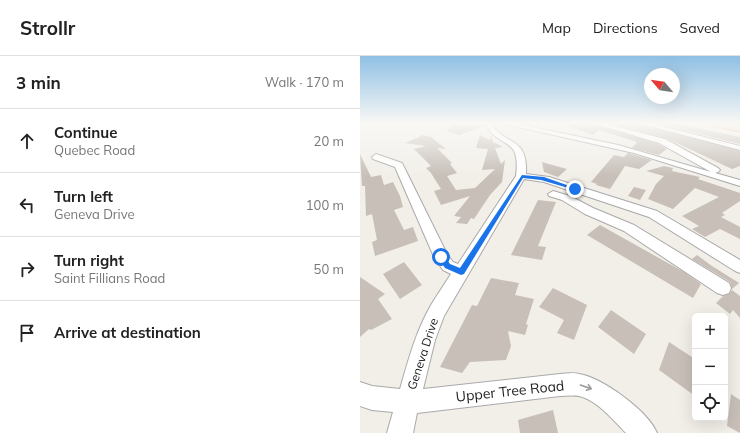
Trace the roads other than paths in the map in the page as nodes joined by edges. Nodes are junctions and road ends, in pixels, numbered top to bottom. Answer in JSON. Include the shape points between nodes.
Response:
{"nodes":[{"id":1,"x":506,"y":141,"type":"edge"},
{"id":2,"x":586,"y":141,"type":"edge"},
{"id":3,"x":660,"y":141,"type":"edge"},
{"id":4,"x":711,"y":141,"type":"edge"},
{"id":5,"x":740,"y":148,"type":"edge"},
{"id":6,"x":376,"y":157,"type":"dead end"},
{"id":7,"x":522,"y":176,"type":"junction"},
{"id":8,"x":727,"y":180,"type":"junction"},
{"id":9,"x":740,"y":183,"type":"edge"},
{"id":10,"x":552,"y":194,"type":"dead end"},
{"id":11,"x":570,"y":194,"type":"junction"},
{"id":12,"x":740,"y":267,"type":"edge"},
{"id":13,"x":461,"y":272,"type":"junction"},
{"id":14,"x":723,"y":288,"type":"dead end"},
{"id":15,"x":360,"y":394,"type":"edge"},
{"id":16,"x":408,"y":402,"type":"junction"},
{"id":17,"x":400,"y":433,"type":"edge"},
{"id":18,"x":644,"y":433,"type":"edge"}],
"edges":[{"from":1,"to":7,"type":"street","via":[[518,149],[524,164]]},
{"from":2,"to":8,"type":"street","via":[[656,157]]},
{"from":3,"to":8,"type":"street","via":[[722,173]]},
{"from":4,"to":5,"type":"street"},
{"from":6,"to":13,"type":"street","via":[[399,165],[441,257],[448,266]]},
{"from":7,"to":11,"type":"street","via":[[542,178]]},
{"from":7,"to":13,"type":"street","name":"Geneva Drive"},
{"from":8,"to":9,"type":"street"},
{"from":10,"to":11,"type":"street"},
{"from":11,"to":12,"type":"street","via":[[659,217]]},
{"from":11,"to":14,"type":"street","via":[[589,212],[630,228]]},
{"from":13,"to":16,"type":"street","name":"Geneva Drive","via":[[431,324]]},
{"from":15,"to":16,"type":"street","name":"Upper Tree Road"},
{"from":16,"to":17,"type":"street","name":"Geneva Drive"},
{"from":16,"to":18,"type":"street","name":"Upper Tree Road","one_way":true,"via":[[578,385],[592,390],[612,404]]}]}
